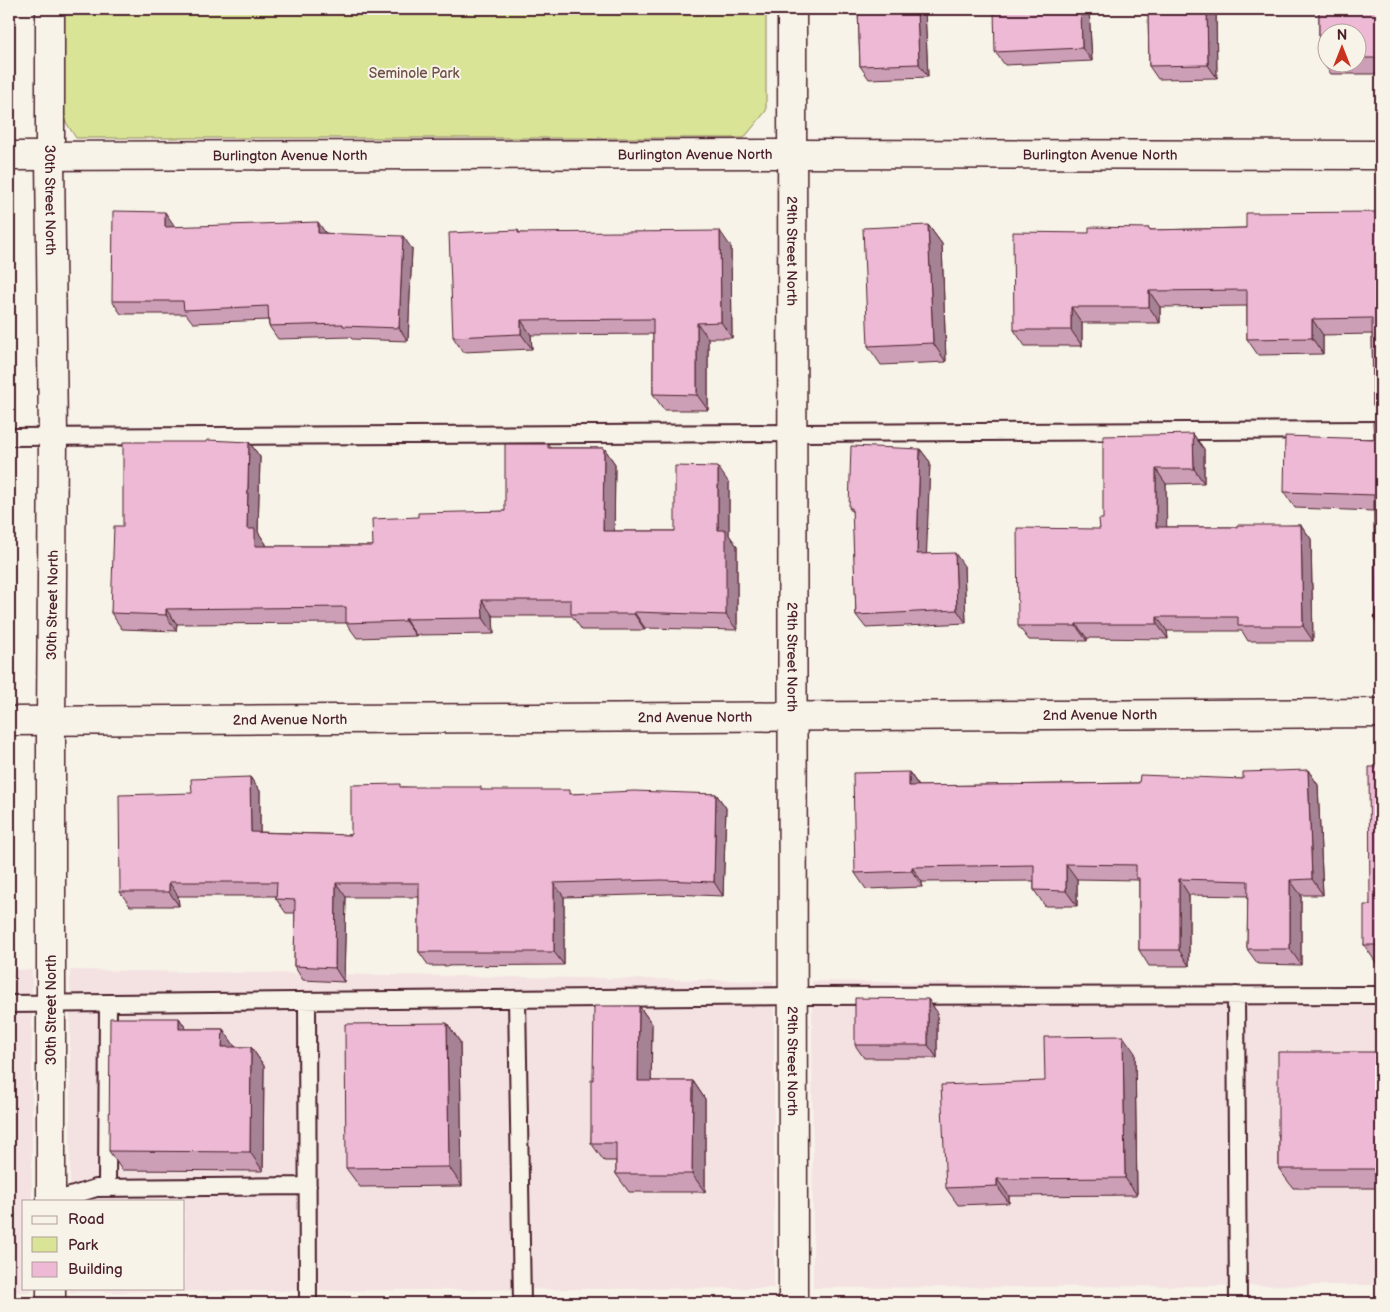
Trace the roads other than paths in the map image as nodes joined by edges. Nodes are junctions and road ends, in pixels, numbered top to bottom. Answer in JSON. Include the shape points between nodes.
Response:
{"nodes":[{"id":1,"x":50,"y":9,"type":"edge"},
{"id":2,"x":792,"y":9,"type":"edge"},
{"id":3,"x":792,"y":154,"type":"junction"},
{"id":4,"x":1381,"y":155,"type":"edge"},
{"id":5,"x":9,"y":156,"type":"edge"},
{"id":6,"x":50,"y":156,"type":"junction"},
{"id":7,"x":1381,"y":430,"type":"edge"},
{"id":8,"x":792,"y":433,"type":"junction"},
{"id":9,"x":9,"y":437,"type":"edge"},
{"id":10,"x":53,"y":437,"type":"junction"},
{"id":11,"x":1381,"y":713,"type":"edge"},
{"id":12,"x":793,"y":716,"type":"junction"},
{"id":13,"x":9,"y":721,"type":"edge"},
{"id":14,"x":51,"y":721,"type":"junction"},
{"id":15,"x":1236,"y":995,"type":"junction"},
{"id":16,"x":1381,"y":995,"type":"edge"},
{"id":17,"x":793,"y":996,"type":"junction"},
{"id":18,"x":517,"y":999,"type":"junction"},
{"id":19,"x":307,"y":1002,"type":"junction"},
{"id":20,"x":9,"y":1004,"type":"edge"},
{"id":21,"x":51,"y":1004,"type":"junction"},
{"id":22,"x":108,"y":1004,"type":"junction"},
{"id":23,"x":308,"y":1186,"type":"junction"},
{"id":24,"x":107,"y":1188,"type":"junction"},
{"id":25,"x":51,"y":1200,"type":"edge"},
{"id":26,"x":59,"y":1200,"type":"edge"},
{"id":27,"x":51,"y":1290,"type":"edge"},
{"id":28,"x":51,"y":1303,"type":"edge"},
{"id":29,"x":308,"y":1303,"type":"edge"},
{"id":30,"x":522,"y":1303,"type":"edge"},
{"id":31,"x":793,"y":1303,"type":"edge"},
{"id":32,"x":1238,"y":1303,"type":"edge"}],
"edges":[{"from":1,"to":6,"type":"street","name":"30th Street North"},
{"from":2,"to":3,"type":"street","name":"29th Street North"},
{"from":3,"to":4,"type":"street","name":"Burlington Avenue North"},
{"from":3,"to":6,"type":"street","name":"Burlington Avenue North"},
{"from":3,"to":8,"type":"street","name":"29th Street North"},
{"from":5,"to":6,"type":"street","name":"Burlington Avenue North"},
{"from":6,"to":10,"type":"street","name":"30th Street North"},
{"from":7,"to":8,"type":"lane"},
{"from":8,"to":10,"type":"lane"},
{"from":8,"to":12,"type":"street","name":"29th Street North"},
{"from":9,"to":10,"type":"lane"},
{"from":10,"to":14,"type":"street","name":"30th Street North"},
{"from":11,"to":12,"type":"street","name":"2nd Avenue North"},
{"from":12,"to":14,"type":"street","name":"2nd Avenue North"},
{"from":12,"to":17,"type":"street","name":"29th Street North"},
{"from":13,"to":14,"type":"street","name":"2nd Avenue North"},
{"from":14,"to":21,"type":"street","name":"30th Street North"},
{"from":15,"to":16,"type":"lane"},
{"from":15,"to":17,"type":"lane"},
{"from":15,"to":32,"type":"lane"},
{"from":17,"to":18,"type":"lane"},
{"from":17,"to":31,"type":"street","name":"29th Street North"},
{"from":18,"to":19,"type":"lane"},
{"from":18,"to":30,"type":"lane"},
{"from":19,"to":22,"type":"lane"},
{"from":19,"to":23,"type":"lane"},
{"from":20,"to":21,"type":"lane"},
{"from":21,"to":22,"type":"lane"},
{"from":21,"to":25,"type":"street","name":"30th Street North"},
{"from":22,"to":24,"type":"lane"},
{"from":23,"to":24,"type":"lane"},
{"from":23,"to":29,"type":"lane"},
{"from":24,"to":26,"type":"lane","via":[[96,1188]]},
{"from":27,"to":28,"type":"street"}]}
